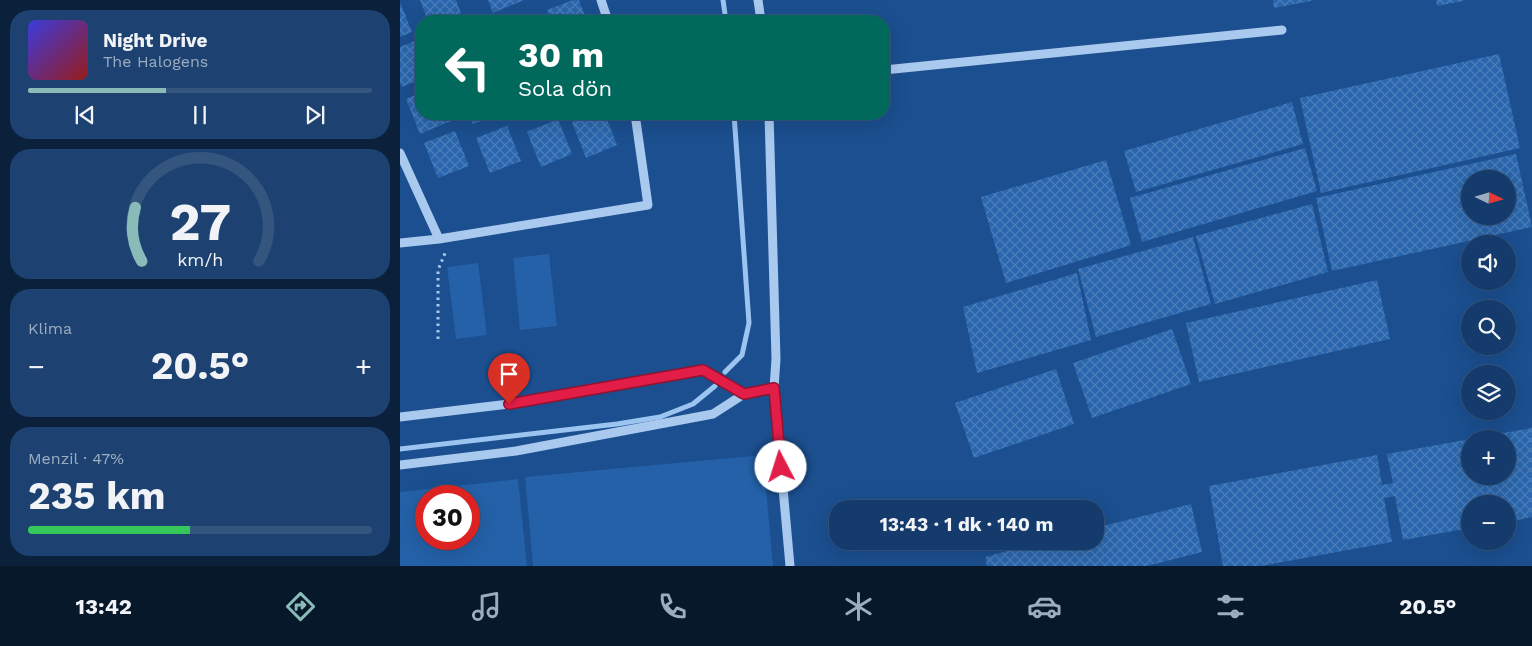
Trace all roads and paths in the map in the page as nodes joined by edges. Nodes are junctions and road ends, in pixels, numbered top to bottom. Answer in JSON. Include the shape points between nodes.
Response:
{"nodes":[{"id":1,"x":601,"y":0,"type":"edge"},
{"id":2,"x":758,"y":0,"type":"edge"},
{"id":3,"x":606,"y":15,"type":"edge"},
{"id":4,"x":760,"y":15,"type":"edge"},
{"id":5,"x":1282,"y":30,"type":"dead end"},
{"id":6,"x":890,"y":69,"type":"edge"},
{"id":7,"x":636,"y":120,"type":"edge"},
{"id":8,"x":769,"y":120,"type":"edge"},
{"id":9,"x":400,"y":154,"type":"edge"},
{"id":10,"x":450,"y":238,"type":"junction"},
{"id":11,"x":439,"y":239,"type":"junction"},
{"id":12,"x":400,"y":243,"type":"edge"},
{"id":13,"x":438,"y":339,"type":"dead end"},
{"id":14,"x":774,"y":388,"type":"junction"},
{"id":15,"x":744,"y":394,"type":"junction"},
{"id":16,"x":400,"y":417,"type":"edge"},
{"id":17,"x":400,"y":465,"type":"edge"},
{"id":18,"x":790,"y":566,"type":"edge"}],
"edges":[{"from":1,"to":3,"type":"street"},
{"from":2,"to":4,"type":"street"},
{"from":5,"to":6,"type":"street"},
{"from":7,"to":10,"type":"street","via":[[648,205]]},
{"from":8,"to":14,"type":"street","via":[[776,359]]},
{"from":9,"to":11,"type":"street"},
{"from":10,"to":11,"type":"street"},
{"from":10,"to":13,"type":"path","via":[[438,270]]},
{"from":11,"to":12,"type":"street"},
{"from":14,"to":15,"type":"street"},
{"from":14,"to":18,"type":"street"},
{"from":15,"to":16,"type":"street","via":[[703,370],[509,404]]},
{"from":15,"to":17,"type":"street","via":[[713,414],[516,451]]}]}
